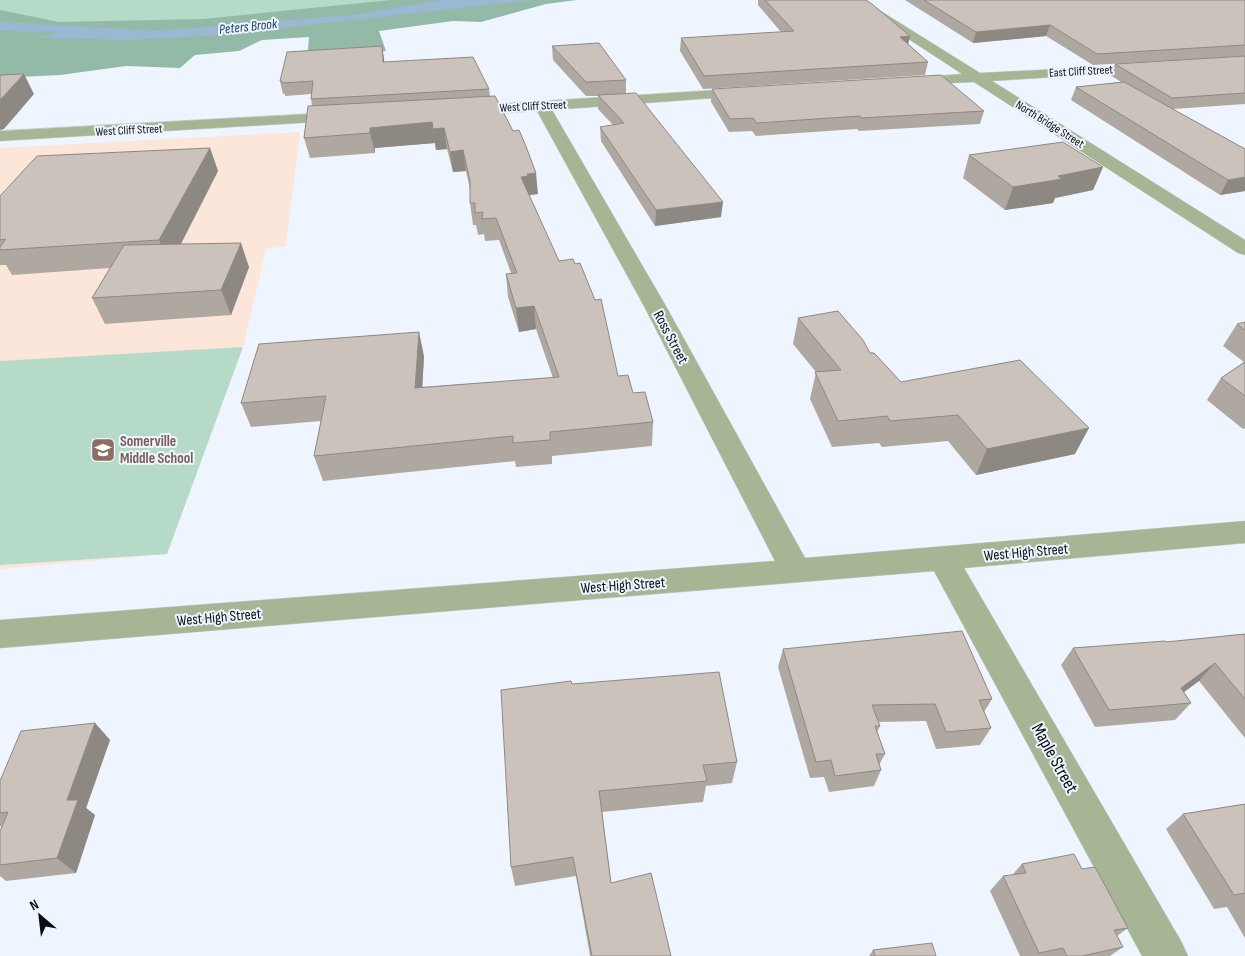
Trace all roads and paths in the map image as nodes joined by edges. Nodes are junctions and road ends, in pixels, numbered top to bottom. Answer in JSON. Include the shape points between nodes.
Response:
{"nodes":[{"id":1,"x":855,"y":0,"type":"edge"},
{"id":2,"x":1166,"y":66,"type":"edge"},
{"id":3,"x":977,"y":78,"type":"junction"},
{"id":4,"x":894,"y":83,"type":"edge"},
{"id":5,"x":765,"y":91,"type":"edge"},
{"id":6,"x":542,"y":106,"type":"junction"},
{"id":7,"x":445,"y":112,"type":"edge"},
{"id":8,"x":358,"y":117,"type":"edge"},
{"id":9,"x":0,"y":136,"type":"edge"},
{"id":10,"x":1245,"y":249,"type":"edge"},
{"id":11,"x":1245,"y":532,"type":"edge"},
{"id":12,"x":943,"y":559,"type":"junction"},
{"id":13,"x":796,"y":572,"type":"junction"},
{"id":14,"x":0,"y":634,"type":"edge"},
{"id":15,"x":1166,"y":956,"type":"edge"}],
"edges":[{"from":1,"to":3,"type":"street","name":"North Bridge Street"},
{"from":2,"to":3,"type":"street","name":"East Cliff Street"},
{"from":3,"to":4,"type":"street"},
{"from":3,"to":10,"type":"street","name":"North Bridge Street"},
{"from":5,"to":6,"type":"street","name":"West Cliff Street"},
{"from":6,"to":7,"type":"street","name":"West Cliff Street"},
{"from":6,"to":13,"type":"street","name":"Ross Street","via":[[656,308]]},
{"from":8,"to":9,"type":"street","name":"West Cliff Street"},
{"from":11,"to":12,"type":"street","name":"West High Street"},
{"from":12,"to":13,"type":"street","name":"West High Street"},
{"from":12,"to":15,"type":"street","name":"Maple Street"},
{"from":13,"to":14,"type":"street","name":"West High Street"}]}
